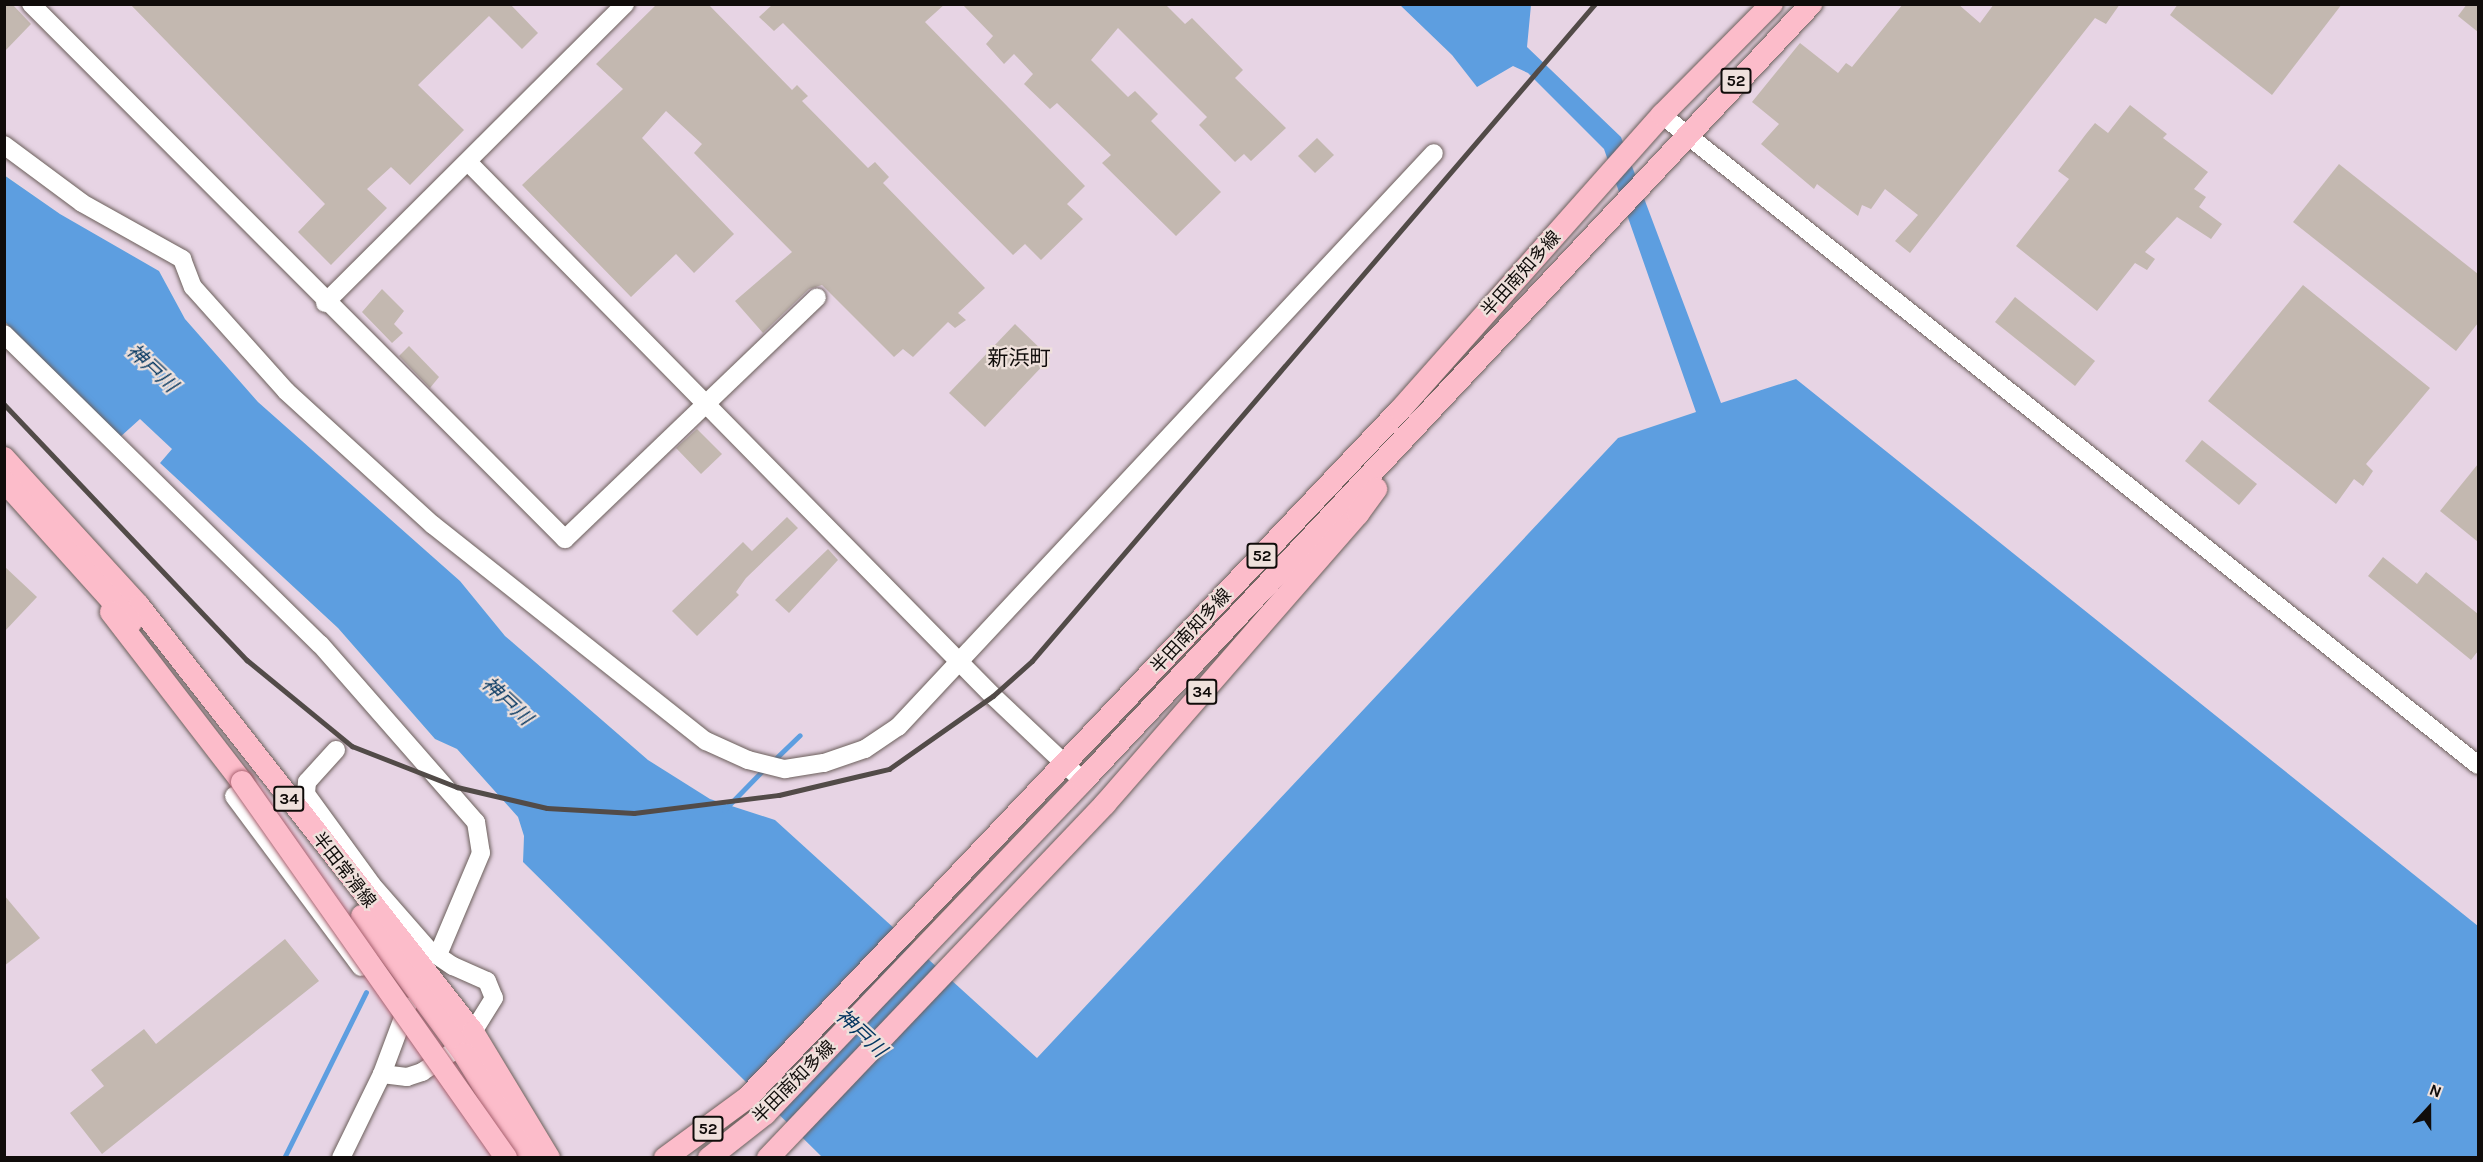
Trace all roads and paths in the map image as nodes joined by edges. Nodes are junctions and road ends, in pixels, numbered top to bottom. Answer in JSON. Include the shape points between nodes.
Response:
{"nodes":[{"id":1,"x":31,"y":4,"type":"edge"},
{"id":2,"x":626,"y":4,"type":"edge"},
{"id":3,"x":1772,"y":4,"type":"edge"},
{"id":4,"x":1811,"y":4,"type":"edge"},
{"id":5,"x":1662,"y":116,"type":"junction"},
{"id":6,"x":1686,"y":136,"type":"junction"},
{"id":7,"x":4,"y":146,"type":"edge"},
{"id":8,"x":1434,"y":153,"type":"dead end"},
{"id":9,"x":468,"y":162,"type":"junction"},
{"id":10,"x":817,"y":297,"type":"dead end"},
{"id":11,"x":325,"y":303,"type":"junction"},
{"id":12,"x":4,"y":334,"type":"edge"},
{"id":13,"x":706,"y":402,"type":"junction"},
{"id":14,"x":1416,"y":430,"type":"junction"},
{"id":15,"x":4,"y":458,"type":"edge"},
{"id":16,"x":4,"y":481,"type":"edge"},
{"id":17,"x":56,"y":538,"type":"junction"},
{"id":18,"x":961,"y":664,"type":"junction"},
{"id":19,"x":336,"y":750,"type":"dead end"},
{"id":20,"x":1065,"y":764,"type":"junction"},
{"id":21,"x":2478,"y":765,"type":"edge"},
{"id":22,"x":1083,"y":781,"type":"junction"},
{"id":23,"x":238,"y":789,"type":"junction"},
{"id":24,"x":438,"y":955,"type":"junction"},
{"id":25,"x":466,"y":1039,"type":"junction"},
{"id":26,"x":382,"y":1074,"type":"junction"},
{"id":27,"x":341,"y":1158,"type":"edge"},
{"id":28,"x":506,"y":1158,"type":"edge"},
{"id":29,"x":527,"y":1158,"type":"edge"},
{"id":30,"x":549,"y":1158,"type":"edge"},
{"id":31,"x":665,"y":1158,"type":"edge"},
{"id":32,"x":709,"y":1158,"type":"edge"},
{"id":33,"x":768,"y":1158,"type":"edge"}],
"edges":[{"from":1,"to":11,"type":"street"},
{"from":2,"to":9,"type":"street"},
{"from":3,"to":5,"type":"main road","name":"半田南知多線","number":"52"},
{"from":4,"to":6,"type":"main road","name":"半田南知多線","number":"52"},
{"from":5,"to":6,"type":"street"},
{"from":5,"to":20,"type":"main road","name":"半田南知多線","number":"52","via":[[1400,410]]},
{"from":6,"to":14,"type":"main road","name":"半田南知多線","number":"52"},
{"from":6,"to":21,"type":"street"},
{"from":7,"to":18,"type":"street","via":[[82,203],[182,259],[193,287],[286,391],[433,525],[706,741],[785,769],[824,763],[865,749],[898,727]]},
{"from":8,"to":18,"type":"street"},
{"from":9,"to":11,"type":"street"},
{"from":9,"to":13,"type":"street"},
{"from":10,"to":13,"type":"street"},
{"from":11,"to":13,"type":"street","via":[[565,539]]},
{"from":12,"to":24,"type":"street","via":[[320,644],[476,822],[481,853]]},
{"from":13,"to":18,"type":"street"},
{"from":14,"to":22,"type":"main road","name":"半田南知多線","number":"52"},
{"from":14,"to":33,"type":"main road","number":"34","via":[[1358,514],[1105,804]]},
{"from":15,"to":25,"type":"main road","name":"半田常滑線","number":"34","via":[[139,606]]},
{"from":16,"to":17,"type":"main road","name":"半田常滑線","number":"34"},
{"from":17,"to":23,"type":"main road","number":"34"},
{"from":17,"to":25,"type":"main road","name":"半田常滑線","number":"34","via":[[126,616]]},
{"from":18,"to":20,"type":"street"},
{"from":19,"to":24,"type":"street","via":[[307,782],[306,794],[372,885]]},
{"from":20,"to":22,"type":"street"},
{"from":20,"to":31,"type":"main road","name":"半田南知多線","number":"52","via":[[748,1097]]},
{"from":22,"to":32,"type":"main road","name":"半田南知多線","number":"52","via":[[765,1114]]},
{"from":23,"to":26,"type":"street","via":[[342,945],[362,969],[409,1009]]},
{"from":23,"to":28,"type":"main road","number":"34","bridge":true},
{"from":24,"to":25,"type":"street","via":[[487,981],[494,998]]},
{"from":25,"to":26,"type":"street","via":[[422,1072],[407,1077]]},
{"from":25,"to":29,"type":"main road","name":"半田常滑線","number":"34"},
{"from":25,"to":30,"type":"main road","name":"半田常滑線","number":"34"},
{"from":26,"to":27,"type":"street"}]}
